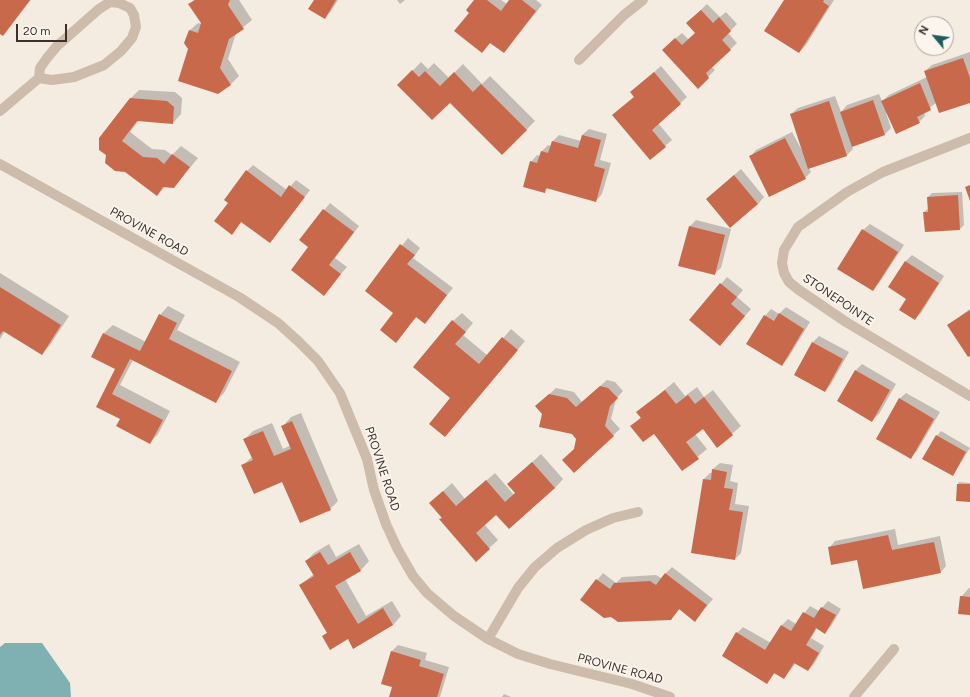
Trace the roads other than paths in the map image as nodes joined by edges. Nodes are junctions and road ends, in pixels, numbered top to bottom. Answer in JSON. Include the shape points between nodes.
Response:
{"nodes":[{"id":1,"x":643,"y":0,"type":"edge"},
{"id":2,"x":579,"y":60,"type":"dead end"},
{"id":3,"x":39,"y":78,"type":"junction"},
{"id":4,"x":0,"y":111,"type":"edge"},
{"id":5,"x":970,"y":138,"type":"edge"},
{"id":6,"x":0,"y":164,"type":"edge"},
{"id":7,"x":970,"y":396,"type":"edge"},
{"id":8,"x":638,"y":512,"type":"dead end"},
{"id":9,"x":488,"y":639,"type":"junction"},
{"id":10,"x":894,"y":649,"type":"dead end"},
{"id":11,"x":670,"y":697,"type":"edge"},
{"id":12,"x":854,"y":697,"type":"edge"}],
"edges":[{"from":1,"to":2,"type":"street","via":[[624,15]]},
{"from":3,"to":3,"type":"street","via":[[40,68],[47,58],[99,9],[110,2],[130,8],[136,27],[132,38],[104,65],[74,77],[52,80]]},
{"from":3,"to":4,"type":"street"},
{"from":5,"to":7,"type":"street","name":"STONEPOINTE","via":[[883,172],[847,192],[798,227],[784,250],[782,263],[789,282],[799,290],[846,322]]},
{"from":6,"to":9,"type":"street","name":"PROVINE ROAD","via":[[239,297],[278,323],[298,341],[318,361],[340,393],[367,459],[386,524],[413,576],[427,593],[454,616]]},
{"from":8,"to":9,"type":"street","via":[[613,518],[586,530],[557,548],[535,567],[518,588]]},
{"from":9,"to":11,"type":"street","name":"PROVINE ROAD","via":[[518,654],[632,684]]},
{"from":10,"to":12,"type":"street"}]}
